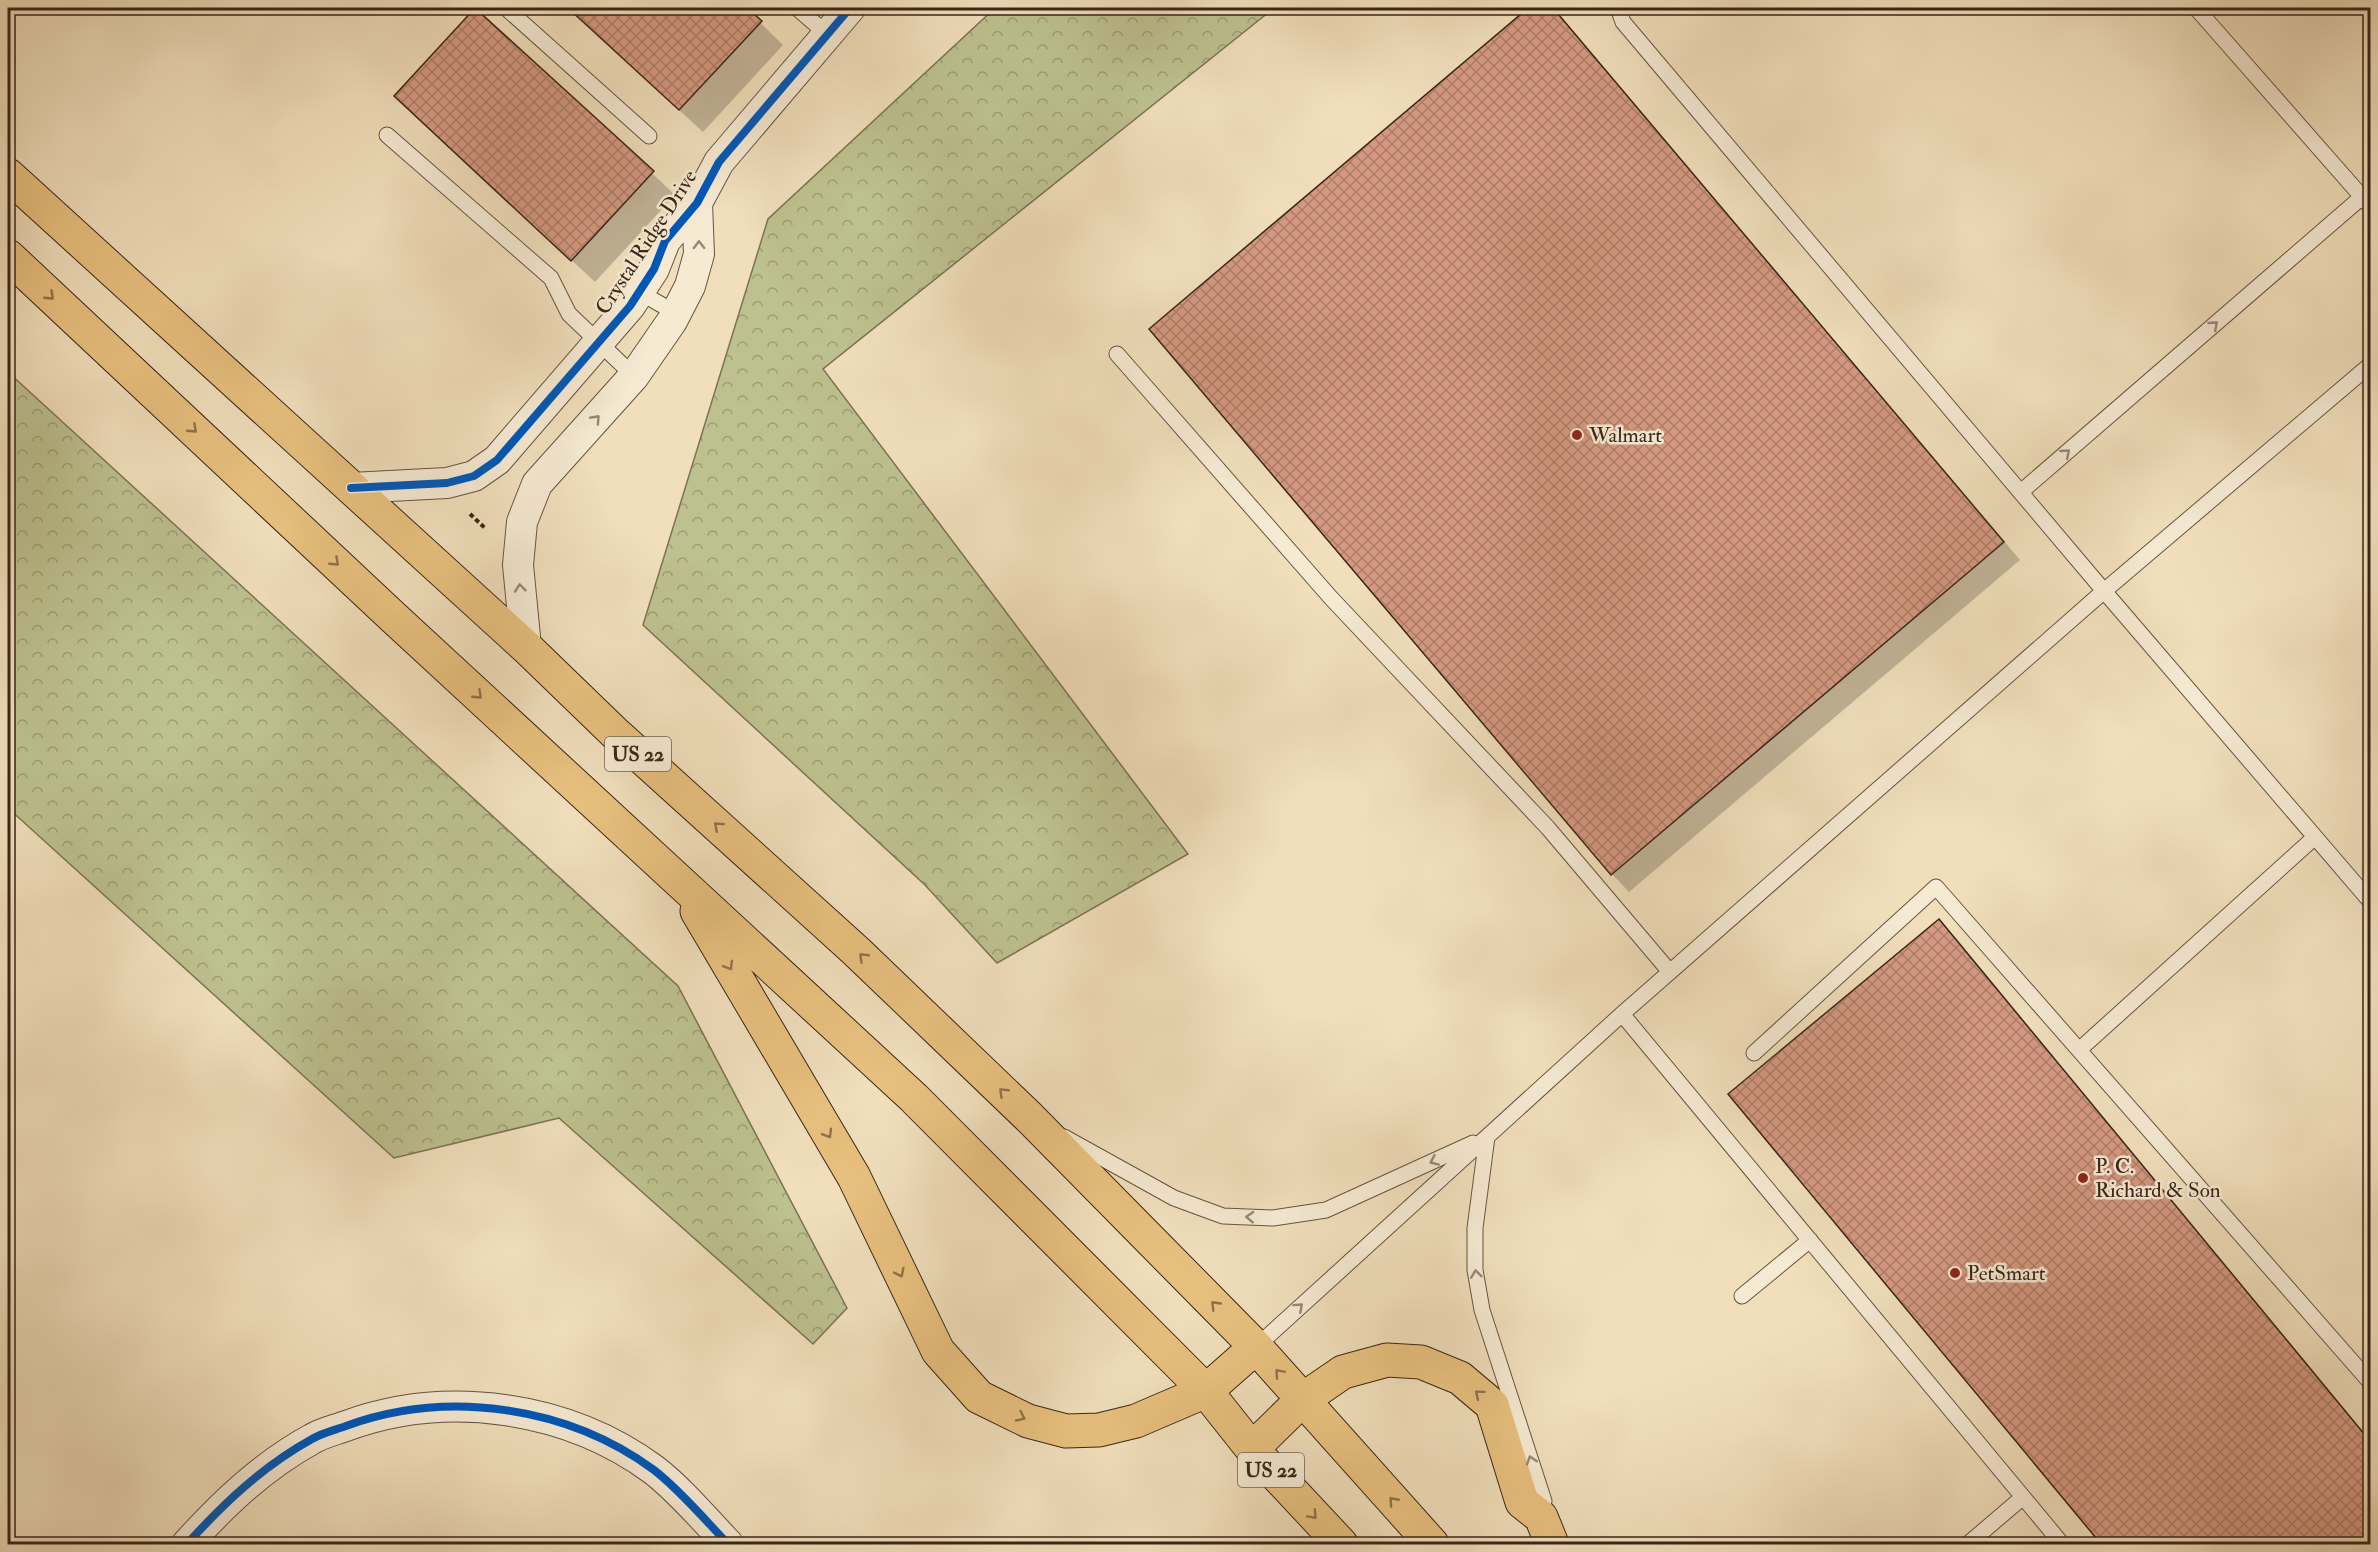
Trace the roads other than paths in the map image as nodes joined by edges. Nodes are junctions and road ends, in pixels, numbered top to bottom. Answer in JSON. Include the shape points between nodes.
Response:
{"nodes":[{"id":1,"x":506,"y":8,"type":"edge"},
{"id":2,"x":797,"y":8,"type":"edge"},
{"id":3,"x":850,"y":8,"type":"edge"},
{"id":4,"x":1618,"y":8,"type":"edge"},
{"id":5,"x":2196,"y":8,"type":"edge"},
{"id":6,"x":827,"y":34,"type":"junction"},
{"id":7,"x":387,"y":135,"type":"dead end"},
{"id":8,"x":649,"y":136,"type":"dead end"},
{"id":9,"x":8,"y":176,"type":"edge"},
{"id":10,"x":2368,"y":197,"type":"edge"},
{"id":11,"x":698,"y":203,"type":"junction"},
{"id":12,"x":8,"y":256,"type":"edge"},
{"id":13,"x":639,"y":292,"type":"junction"},
{"id":14,"x":676,"y":313,"type":"junction"},
{"id":15,"x":600,"y":343,"type":"junction"},
{"id":16,"x":1117,"y":354,"type":"dead end"},
{"id":17,"x":2370,"y":365,"type":"edge"},
{"id":18,"x":634,"y":376,"type":"junction"},
{"id":19,"x":351,"y":488,"type":"junction"},
{"id":20,"x":2022,"y":491,"type":"junction"},
{"id":21,"x":2104,"y":591,"type":"junction"},
{"id":22,"x":526,"y":646,"type":"junction"},
{"id":23,"x":2315,"y":837,"type":"junction"},
{"id":24,"x":678,"y":879,"type":"junction"},
{"id":25,"x":2370,"y":901,"type":"edge"},
{"id":26,"x":1670,"y":972,"type":"junction"},
{"id":27,"x":1622,"y":1014,"type":"junction"},
{"id":28,"x":2079,"y":1050,"type":"junction"},
{"id":29,"x":1754,"y":1053,"type":"dead end"},
{"id":30,"x":1030,"y":1118,"type":"junction"},
{"id":31,"x":1487,"y":1137,"type":"junction"},
{"id":32,"x":1810,"y":1240,"type":"junction"},
{"id":33,"x":1742,"y":1296,"type":"dead end"},
{"id":34,"x":1256,"y":1347,"type":"junction"},
{"id":35,"x":2370,"y":1382,"type":"edge"},
{"id":36,"x":1206,"y":1391,"type":"junction"},
{"id":37,"x":1302,"y":1400,"type":"junction"},
{"id":38,"x":1252,"y":1449,"type":"junction"},
{"id":39,"x":2022,"y":1497,"type":"junction"},
{"id":40,"x":1546,"y":1531,"type":"edge"},
{"id":41,"x":187,"y":1545,"type":"edge"},
{"id":42,"x":728,"y":1545,"type":"edge"},
{"id":43,"x":1341,"y":1545,"type":"edge"},
{"id":44,"x":1432,"y":1545,"type":"edge"},
{"id":45,"x":1968,"y":1545,"type":"edge"},
{"id":46,"x":2062,"y":1545,"type":"edge"}],
"edges":[{"from":1,"to":8,"type":"lane"},
{"from":2,"to":6,"type":"lane"},
{"from":3,"to":6,"type":"street","name":"Crystal Ridge Drive"},
{"from":4,"to":20,"type":"lane","via":[[1623,22]]},
{"from":5,"to":10,"type":"lane"},
{"from":6,"to":11,"type":"street","name":"Crystal Ridge Drive","via":[[719,162]]},
{"from":7,"to":15,"type":"lane","via":[[551,278],[569,314]]},
{"from":9,"to":19,"type":"highway","number":"US 22"},
{"from":20,"to":10,"type":"lane","one_way":true},
{"from":11,"to":13,"type":"street","name":"Crystal Ridge Drive","via":[[665,241]]},
{"from":14,"to":11,"type":"street","name":"Crystal Ridge Drive","one_way":true,"via":[[690,286],[699,254]]},
{"from":12,"to":24,"type":"highway","number":"US 22","one_way":true},
{"from":13,"to":14,"type":"lane"},
{"from":13,"to":15,"type":"street","name":"Crystal Ridge Drive"},
{"from":14,"to":18,"type":"street","name":"Crystal Ridge Drive"},
{"from":15,"to":18,"type":"lane"},
{"from":15,"to":19,"type":"street","name":"Crystal Ridge Drive","via":[[497,460],[474,476],[447,483]]},
{"from":16,"to":26,"type":"lane","via":[[1331,597],[1548,828]]},
{"from":17,"to":21,"type":"lane"},
{"from":22,"to":18,"type":"street","name":"Crystal Ridge Drive","one_way":true,"via":[[518,565],[522,522],[537,484]]},
{"from":19,"to":22,"type":"highway","number":"US 22"},
{"from":20,"to":21,"type":"lane"},
{"from":21,"to":23,"type":"lane"},
{"from":21,"to":26,"type":"lane"},
{"from":30,"to":22,"type":"highway","number":"US 22","one_way":true},
{"from":23,"to":25,"type":"lane"},
{"from":23,"to":28,"type":"lane"},
{"from":24,"to":36,"type":"highway","number":"US 22","via":[[914,1098]]},
{"from":24,"to":36,"type":"highway","one_way":true,"via":[[854,1178],[938,1351],[979,1397],[1028,1421],[1066,1431],[1099,1430],[1136,1421]]},
{"from":26,"to":27,"type":"lane"},
{"from":27,"to":31,"type":"lane"},
{"from":27,"to":32,"type":"lane"},
{"from":28,"to":29,"type":"lane","via":[[1936,887]]},
{"from":28,"to":35,"type":"lane"},
{"from":31,"to":30,"type":"lane","one_way":true,"via":[[1326,1210],[1256,1218],[1223,1216],[1174,1198]]},
{"from":34,"to":30,"type":"highway","number":"US 22","one_way":true},
{"from":34,"to":31,"type":"lane","one_way":true},
{"from":40,"to":31,"type":"lane","one_way":true,"via":[[1544,1501],[1482,1310],[1475,1270],[1475,1228]]},
{"from":32,"to":33,"type":"lane"},
{"from":32,"to":39,"type":"lane"},
{"from":34,"to":36,"type":"highway"},
{"from":37,"to":34,"type":"highway","number":"US 22","one_way":true},
{"from":36,"to":38,"type":"highway","number":"US 22"},
{"from":37,"to":38,"type":"highway"},
{"from":40,"to":37,"type":"highway","one_way":true,"via":[[1522,1502],[1492,1406],[1460,1378],[1421,1362],[1387,1360],[1343,1372]]},
{"from":44,"to":37,"type":"highway","number":"US 22","one_way":true},
{"from":38,"to":43,"type":"highway","number":"US 22","one_way":true},
{"from":39,"to":45,"type":"lane"},
{"from":39,"to":46,"type":"lane"},
{"from":41,"to":42,"type":"street","via":[[261,1471],[313,1438],[374,1415],[441,1406],[501,1408],[558,1422],[609,1443],[654,1471]]}]}
